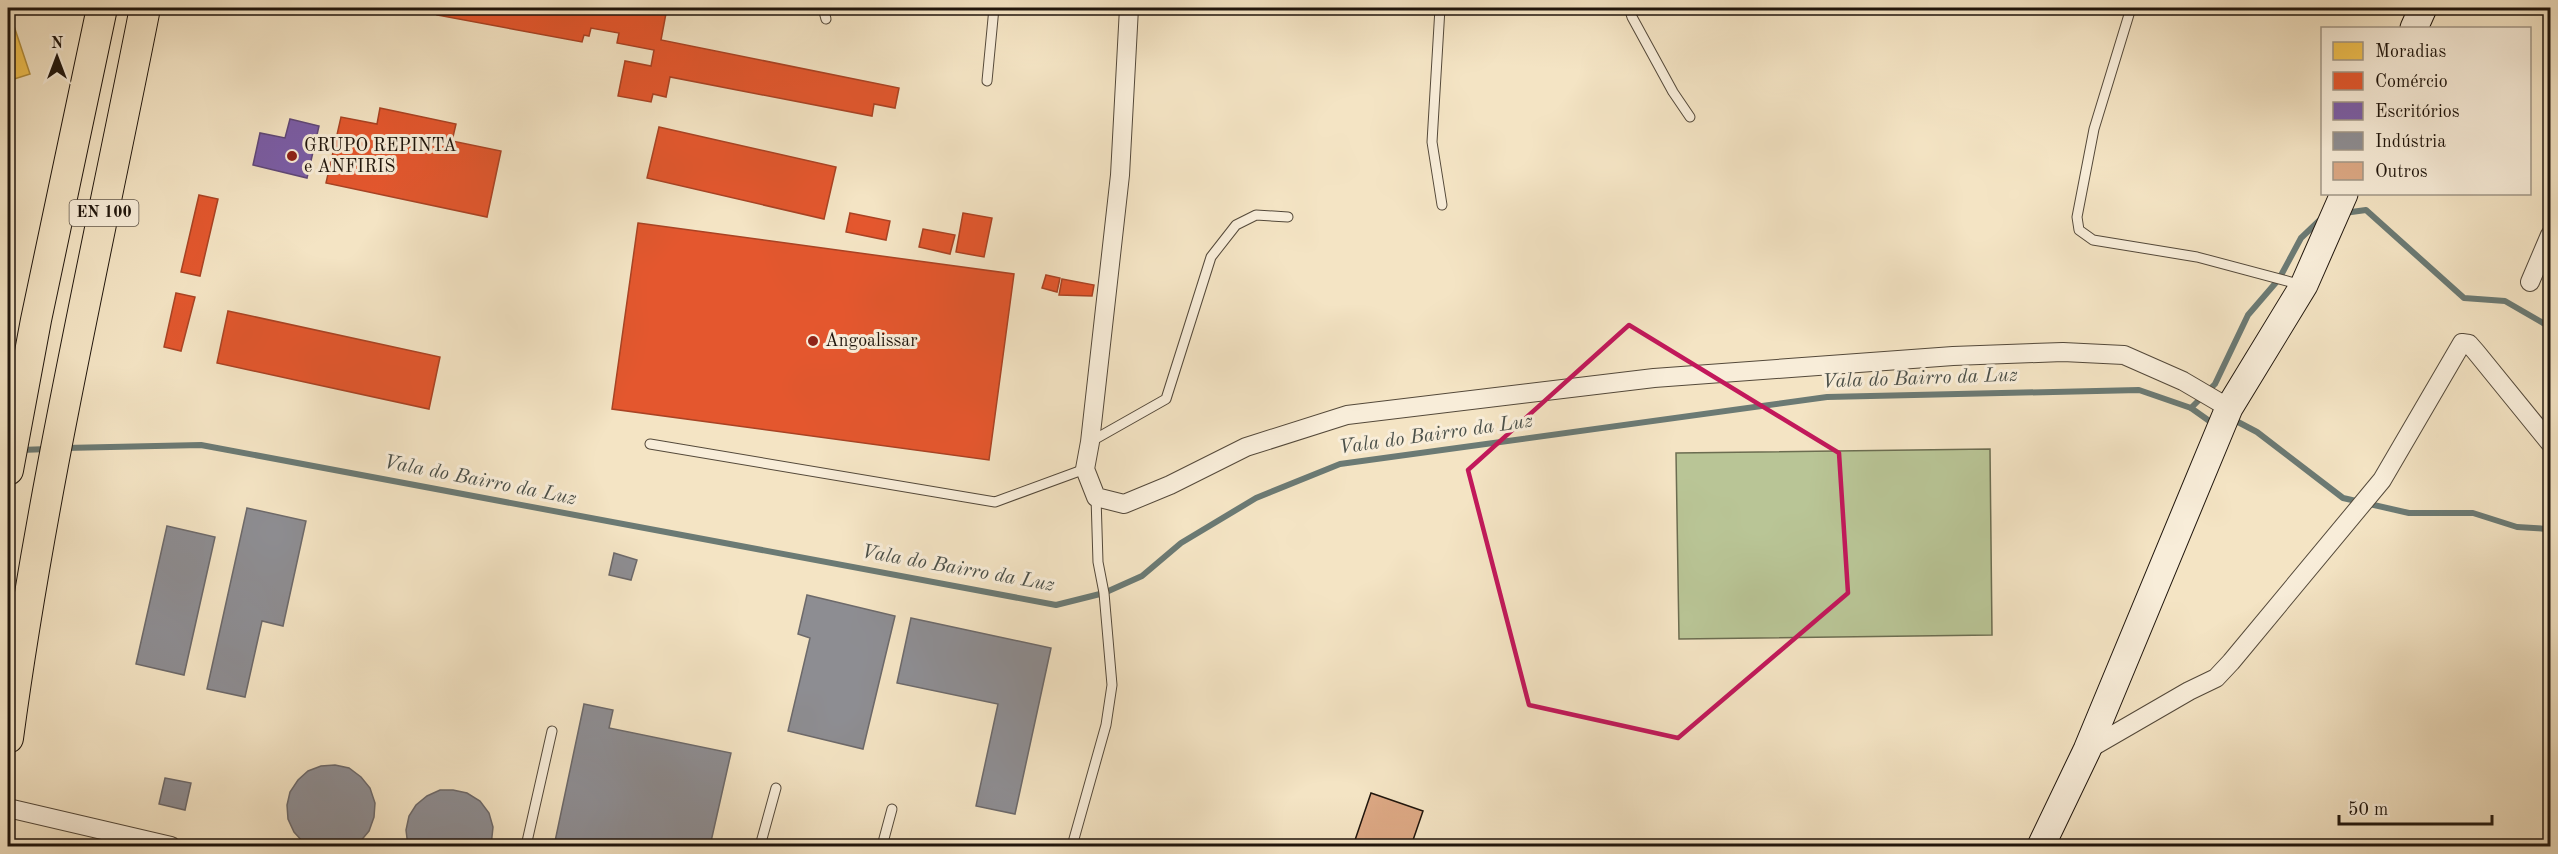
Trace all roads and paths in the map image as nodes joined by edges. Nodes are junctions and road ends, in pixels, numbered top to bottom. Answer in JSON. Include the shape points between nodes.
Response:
{"nodes":[{"id":1,"x":102,"y":8,"type":"edge"},
{"id":2,"x":145,"y":8,"type":"edge"},
{"id":3,"x":823,"y":8,"type":"edge"},
{"id":4,"x":994,"y":8,"type":"edge"},
{"id":5,"x":1129,"y":8,"type":"edge"},
{"id":6,"x":1440,"y":8,"type":"edge"},
{"id":7,"x":1629,"y":8,"type":"edge"},
{"id":8,"x":2131,"y":8,"type":"edge"},
{"id":9,"x":2423,"y":8,"type":"edge"},
{"id":10,"x":826,"y":19,"type":"dead end"},
{"id":11,"x":2414,"y":27,"type":"edge"},
{"id":12,"x":987,"y":81,"type":"dead end"},
{"id":13,"x":1690,"y":117,"type":"dead end"},
{"id":14,"x":2344,"y":195,"type":"edge"},
{"id":15,"x":1442,"y":205,"type":"dead end"},
{"id":16,"x":1288,"y":217,"type":"dead end"},
{"id":17,"x":2550,"y":235,"type":"edge"},
{"id":18,"x":2530,"y":282,"type":"dead end"},
{"id":19,"x":2304,"y":285,"type":"junction"},
{"id":20,"x":18,"y":367,"type":"edge"},
{"id":21,"x":2229,"y":408,"type":"junction"},
{"id":22,"x":1090,"y":442,"type":"junction"},
{"id":23,"x":2550,"y":443,"type":"edge"},
{"id":24,"x":650,"y":444,"type":"dead end"},
{"id":25,"x":8,"y":470,"type":"edge"},
{"id":26,"x":1084,"y":470,"type":"junction"},
{"id":27,"x":1096,"y":497,"type":"junction"},
{"id":28,"x":552,"y":731,"type":"dead end"},
{"id":29,"x":8,"y":738,"type":"edge"},
{"id":30,"x":2086,"y":750,"type":"junction"},
{"id":31,"x":776,"y":788,"type":"dead end"},
{"id":32,"x":8,"y":808,"type":"edge"},
{"id":33,"x":892,"y":809,"type":"dead end"},
{"id":34,"x":171,"y":846,"type":"edge"},
{"id":35,"x":526,"y":846,"type":"edge"},
{"id":36,"x":760,"y":846,"type":"edge"},
{"id":37,"x":882,"y":846,"type":"edge"},
{"id":38,"x":1072,"y":846,"type":"edge"},
{"id":39,"x":2041,"y":846,"type":"edge"}],
"edges":[{"from":1,"to":20,"type":"main road","number":"EN 100","via":[[36,320]]},
{"from":2,"to":29,"type":"main road","number":"EN 100","via":[[48,485],[23,622]]},
{"from":3,"to":10,"type":"lane"},
{"from":4,"to":12,"type":"lane"},
{"from":5,"to":22,"type":"street","via":[[1120,175]]},
{"from":6,"to":15,"type":"lane","via":[[1432,142]]},
{"from":7,"to":13,"type":"lane"},
{"from":8,"to":19,"type":"lane","via":[[2094,129],[2077,217],[2079,230],[2093,240],[2197,257]]},
{"from":9,"to":11,"type":"street"},
{"from":14,"to":19,"type":"street"},
{"from":16,"to":22,"type":"lane","via":[[1256,215],[1236,225],[1211,257],[1167,399]]},
{"from":17,"to":18,"type":"street"},
{"from":19,"to":21,"type":"street"},
{"from":20,"to":25,"type":"main road","number":"EN 100"},
{"from":21,"to":27,"type":"street","via":[[2183,381],[2124,355],[2063,352],[1953,356],[1654,378],[1347,415],[1246,447],[1124,504]]},
{"from":21,"to":30,"type":"street"},
{"from":22,"to":26,"type":"street"},
{"from":23,"to":30,"type":"street","via":[[2469,344],[2462,343],[2382,480],[2231,662],[2216,678]]},
{"from":24,"to":26,"type":"lane","via":[[995,502]]},
{"from":26,"to":27,"type":"street"},
{"from":27,"to":38,"type":"lane","via":[[1098,562],[1112,686],[1106,725]]},
{"from":28,"to":35,"type":"lane"},
{"from":30,"to":39,"type":"street"},
{"from":31,"to":36,"type":"lane"},
{"from":32,"to":34,"type":"street"},
{"from":33,"to":37,"type":"lane"}]}
